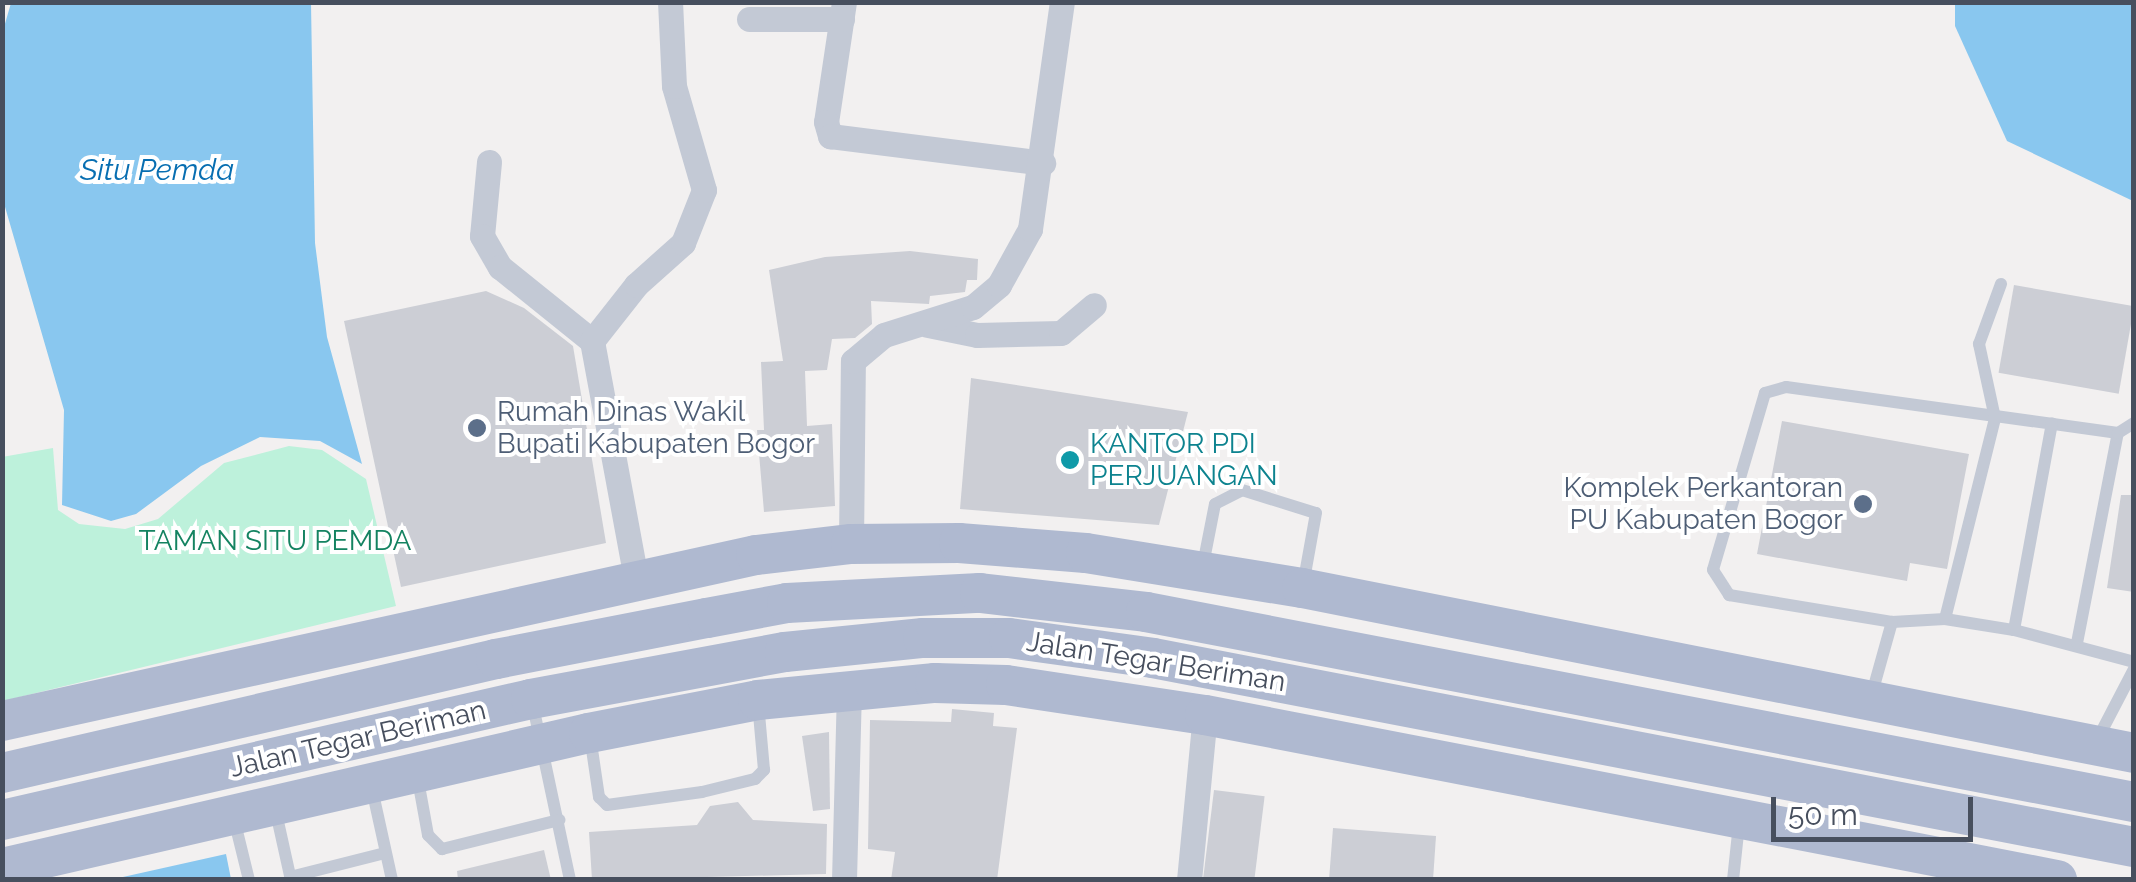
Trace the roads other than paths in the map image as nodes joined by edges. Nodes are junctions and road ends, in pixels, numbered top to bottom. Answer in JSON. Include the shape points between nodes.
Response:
{"nodes":[{"id":1,"x":670,"y":2,"type":"edge"},
{"id":2,"x":1062,"y":2,"type":"edge"},
{"id":3,"x":843,"y":11,"type":"edge"},
{"id":4,"x":748,"y":19,"type":"dead end"},
{"id":5,"x":489,"y":162,"type":"dead end"},
{"id":6,"x":1043,"y":163,"type":"junction"},
{"id":7,"x":2001,"y":284,"type":"dead end"},
{"id":8,"x":1094,"y":305,"type":"dead end"},
{"id":9,"x":923,"y":324,"type":"junction"},
{"id":10,"x":592,"y":342,"type":"junction"},
{"id":11,"x":1995,"y":418,"type":"junction"},
{"id":12,"x":2134,"y":423,"type":"edge"},
{"id":13,"x":2052,"y":424,"type":"junction"},
{"id":14,"x":2118,"y":433,"type":"junction"},
{"id":15,"x":851,"y":544,"type":"junction"},
{"id":16,"x":1202,"y":572,"type":"junction"},
{"id":17,"x":636,"y":578,"type":"junction"},
{"id":18,"x":1302,"y":588,"type":"junction"},
{"id":19,"x":487,"y":610,"type":"junction"},
{"id":20,"x":1945,"y":619,"type":"junction"},
{"id":21,"x":1892,"y":622,"type":"junction"},
{"id":22,"x":2014,"y":630,"type":"junction"},
{"id":23,"x":2077,"y":643,"type":"junction"},
{"id":24,"x":496,"y":659,"type":"junction"},
{"id":25,"x":2134,"y":665,"type":"edge"},
{"id":26,"x":849,"y":688,"type":"junction"},
{"id":27,"x":531,"y":699,"type":"junction"},
{"id":28,"x":758,"y":700,"type":"junction"},
{"id":29,"x":1870,"y":700,"type":"junction"},
{"id":30,"x":1205,"y":715,"type":"junction"},
{"id":31,"x":2,"y":721,"type":"edge"},
{"id":32,"x":590,"y":734,"type":"junction"},
{"id":33,"x":545,"y":744,"type":"junction"},
{"id":34,"x":2114,"y":749,"type":"edge"},
{"id":35,"x":64,"y":759,"type":"junction"},
{"id":36,"x":2,"y":773,"type":"edge"},
{"id":37,"x":416,"y":773,"type":"junction"},
{"id":38,"x":371,"y":783,"type":"junction"},
{"id":39,"x":2117,"y":799,"type":"edge"},
{"id":40,"x":74,"y":804,"type":"junction"},
{"id":41,"x":274,"y":806,"type":"junction"},
{"id":42,"x":232,"y":815,"type":"junction"},
{"id":43,"x":1740,"y":816,"type":"junction"},
{"id":44,"x":2,"y":820,"type":"edge"},
{"id":45,"x":559,"y":820,"type":"junction"},
{"id":46,"x":2092,"y":837,"type":"junction"},
{"id":47,"x":2134,"y":847,"type":"edge"},
{"id":48,"x":385,"y":853,"type":"junction"},
{"id":49,"x":2,"y":868,"type":"edge"},
{"id":50,"x":1964,"y":869,"type":"edge"},
{"id":51,"x":290,"y":878,"type":"edge"},
{"id":52,"x":2039,"y":878,"type":"edge"},
{"id":53,"x":249,"y":880,"type":"edge"},
{"id":54,"x":392,"y":880,"type":"edge"},
{"id":55,"x":570,"y":880,"type":"edge"},
{"id":56,"x":844,"y":880,"type":"edge"},
{"id":57,"x":1189,"y":880,"type":"edge"},
{"id":58,"x":1733,"y":880,"type":"edge"}],
"edges":[{"from":1,"to":10,"type":"street","via":[[674,86],[704,190],[683,243],[636,285]]},
{"from":2,"to":6,"type":"street"},
{"from":3,"to":4,"type":"street"},
{"from":3,"to":6,"type":"street","via":[[826,122],[830,136]]},
{"from":5,"to":10,"type":"street","via":[[482,236],[500,267]]},
{"from":6,"to":9,"type":"street","via":[[1030,229],[999,285],[973,307]]},
{"from":7,"to":11,"type":"lane","via":[[1979,344]]},
{"from":8,"to":9,"type":"street","via":[[1060,333],[977,335]]},
{"from":9,"to":15,"type":"street","via":[[884,336],[853,361]]},
{"from":10,"to":17,"type":"street"},
{"from":11,"to":13,"type":"lane"},
{"from":11,"to":20,"type":"lane"},
{"from":11,"to":21,"type":"lane","via":[[1786,387],[1765,392],[1712,570],[1728,595]]},
{"from":12,"to":14,"type":"lane"},
{"from":13,"to":14,"type":"lane"},
{"from":13,"to":22,"type":"lane"},
{"from":14,"to":23,"type":"lane"},
{"from":15,"to":16,"type":"main road","via":[[1086,552]]},
{"from":15,"to":17,"type":"main road"},
{"from":16,"to":18,"type":"main road"},
{"from":16,"to":18,"type":"lane","via":[[1215,504],[1242,490],[1316,513]]},
{"from":17,"to":19,"type":"main road"},
{"from":18,"to":29,"type":"main road"},
{"from":19,"to":24,"type":"main road"},
{"from":19,"to":31,"type":"main road"},
{"from":20,"to":21,"type":"lane"},
{"from":20,"to":22,"type":"lane"},
{"from":21,"to":29,"type":"lane"},
{"from":22,"to":23,"type":"lane"},
{"from":23,"to":25,"type":"lane"},
{"from":24,"to":35,"type":"main road","name":"Jalan Tegar Beriman"},
{"from":24,"to":39,"type":"main road","name":"Jalan Tegar Beriman","via":[[788,603],[998,595],[1146,612]]},
{"from":25,"to":34,"type":"lane"},
{"from":26,"to":28,"type":"main road","name":"Jalan Tegar Beriman"},
{"from":26,"to":30,"type":"main road","name":"Jalan Tegar Beriman","via":[[1006,685]]},
{"from":26,"to":56,"type":"street"},
{"from":27,"to":33,"type":"lane"},
{"from":27,"to":40,"type":"main road","name":"Jalan Tegar Beriman"},
{"from":27,"to":46,"type":"main road","name":"Jalan Tegar Beriman","via":[[837,643],[922,638],[1078,644]]},
{"from":28,"to":32,"type":"main road","name":"Jalan Tegar Beriman"},
{"from":28,"to":32,"type":"lane","via":[[764,770],[755,779],[702,792],[607,805],[599,797]]},
{"from":29,"to":34,"type":"main road"},
{"from":30,"to":43,"type":"main road","name":"Jalan Tegar Beriman"},
{"from":30,"to":57,"type":"street"},
{"from":32,"to":33,"type":"main road","name":"Jalan Tegar Beriman"},
{"from":33,"to":37,"type":"main road","name":"Jalan Tegar Beriman"},
{"from":33,"to":45,"type":"lane"},
{"from":35,"to":36,"type":"main road","name":"Jalan Tegar Beriman"},
{"from":35,"to":40,"type":"main road"},
{"from":37,"to":38,"type":"main road","name":"Jalan Tegar Beriman"},
{"from":37,"to":45,"type":"lane","via":[[428,835],[442,848]]},
{"from":38,"to":41,"type":"main road","name":"Jalan Tegar Beriman"},
{"from":38,"to":48,"type":"lane"},
{"from":39,"to":46,"type":"main road"},
{"from":40,"to":44,"type":"main road","name":"Jalan Tegar Beriman"},
{"from":41,"to":42,"type":"main road","name":"Jalan Tegar Beriman"},
{"from":41,"to":51,"type":"lane"},
{"from":42,"to":49,"type":"main road","name":"Jalan Tegar Beriman"},
{"from":42,"to":53,"type":"lane"},
{"from":43,"to":50,"type":"main road","name":"Jalan Tegar Beriman"},
{"from":43,"to":58,"type":"lane"},
{"from":45,"to":55,"type":"lane"},
{"from":46,"to":47,"type":"main road","name":"Jalan Tegar Beriman"},
{"from":48,"to":51,"type":"lane"},
{"from":48,"to":54,"type":"lane"},
{"from":50,"to":52,"type":"main road","name":"Jalan Tegar Beriman"}]}
